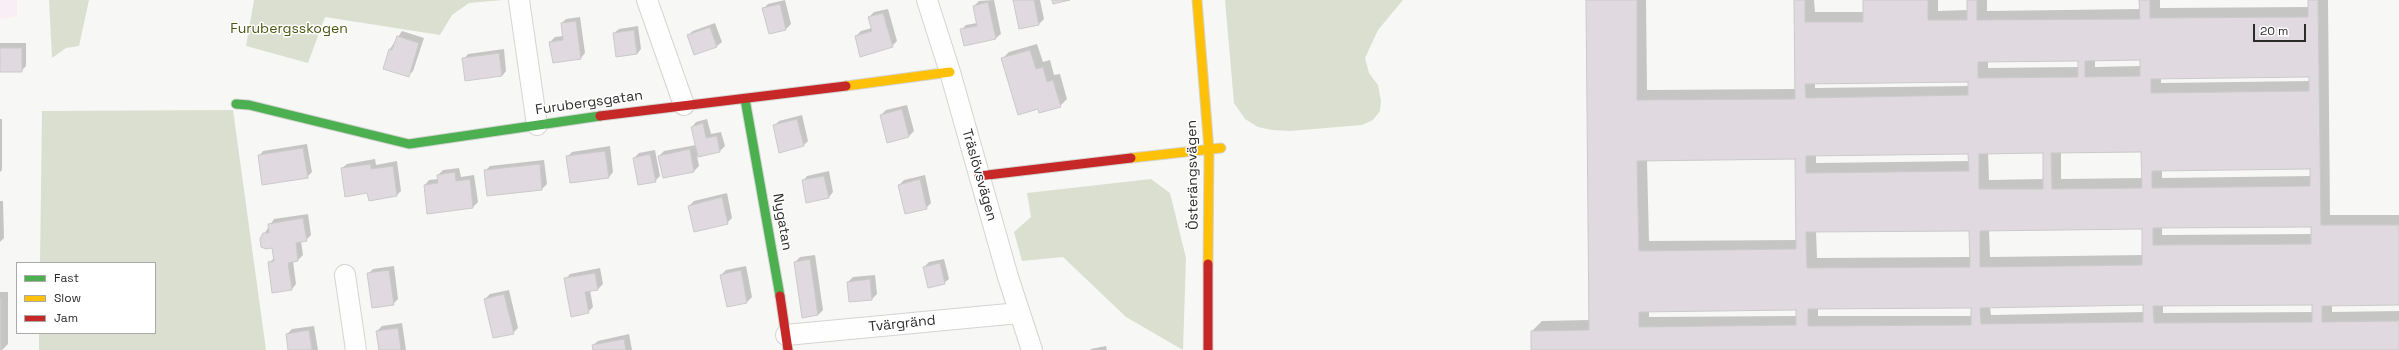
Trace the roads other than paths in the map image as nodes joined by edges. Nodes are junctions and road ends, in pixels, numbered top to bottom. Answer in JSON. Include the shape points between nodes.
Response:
{"nodes":[{"id":1,"x":519,"y":0,"type":"edge"},
{"id":2,"x":647,"y":0,"type":"edge"},
{"id":3,"x":926,"y":0,"type":"edge"},
{"id":4,"x":1197,"y":0,"type":"edge"},
{"id":5,"x":950,"y":72,"type":"junction"},
{"id":6,"x":745,"y":99,"type":"junction"},
{"id":7,"x":236,"y":104,"type":"dead end"},
{"id":8,"x":684,"y":105,"type":"junction"},
{"id":9,"x":537,"y":125,"type":"junction"},
{"id":10,"x":1221,"y":148,"type":"dead end"},
{"id":11,"x":1209,"y":150,"type":"junction"},
{"id":12,"x":979,"y":176,"type":"junction"},
{"id":13,"x":345,"y":275,"type":"dead end"},
{"id":14,"x":1019,"y":313,"type":"junction"},
{"id":15,"x":787,"y":343,"type":"edge"},
{"id":16,"x":356,"y":350,"type":"edge"},
{"id":17,"x":1032,"y":350,"type":"edge"},
{"id":18,"x":1208,"y":350,"type":"edge"}],
"edges":[{"from":1,"to":9,"type":"street"},
{"from":2,"to":8,"type":"street"},
{"from":3,"to":5,"type":"street","name":"Träslövsvägen"},
{"from":4,"to":11,"type":"street","name":"Österängsvägen"},
{"from":5,"to":6,"type":"street","name":"Furubergsgatan"},
{"from":5,"to":12,"type":"street","name":"Träslövsvägen"},
{"from":6,"to":8,"type":"street","name":"Furubergsgatan"},
{"from":6,"to":15,"type":"street","name":"Nygatan"},
{"from":7,"to":9,"type":"street","name":"Furubergsgatan","via":[[409,144]]},
{"from":8,"to":9,"type":"street","name":"Furubergsgatan"},
{"from":10,"to":11,"type":"street"},
{"from":11,"to":12,"type":"street"},
{"from":11,"to":18,"type":"street","name":"Österängsvägen"},
{"from":12,"to":14,"type":"street","name":"Träslövsvägen"},
{"from":13,"to":16,"type":"street"},
{"from":14,"to":15,"type":"street","name":"Tvärgränd"},
{"from":14,"to":17,"type":"street","name":"Träslövsvägen"}]}
